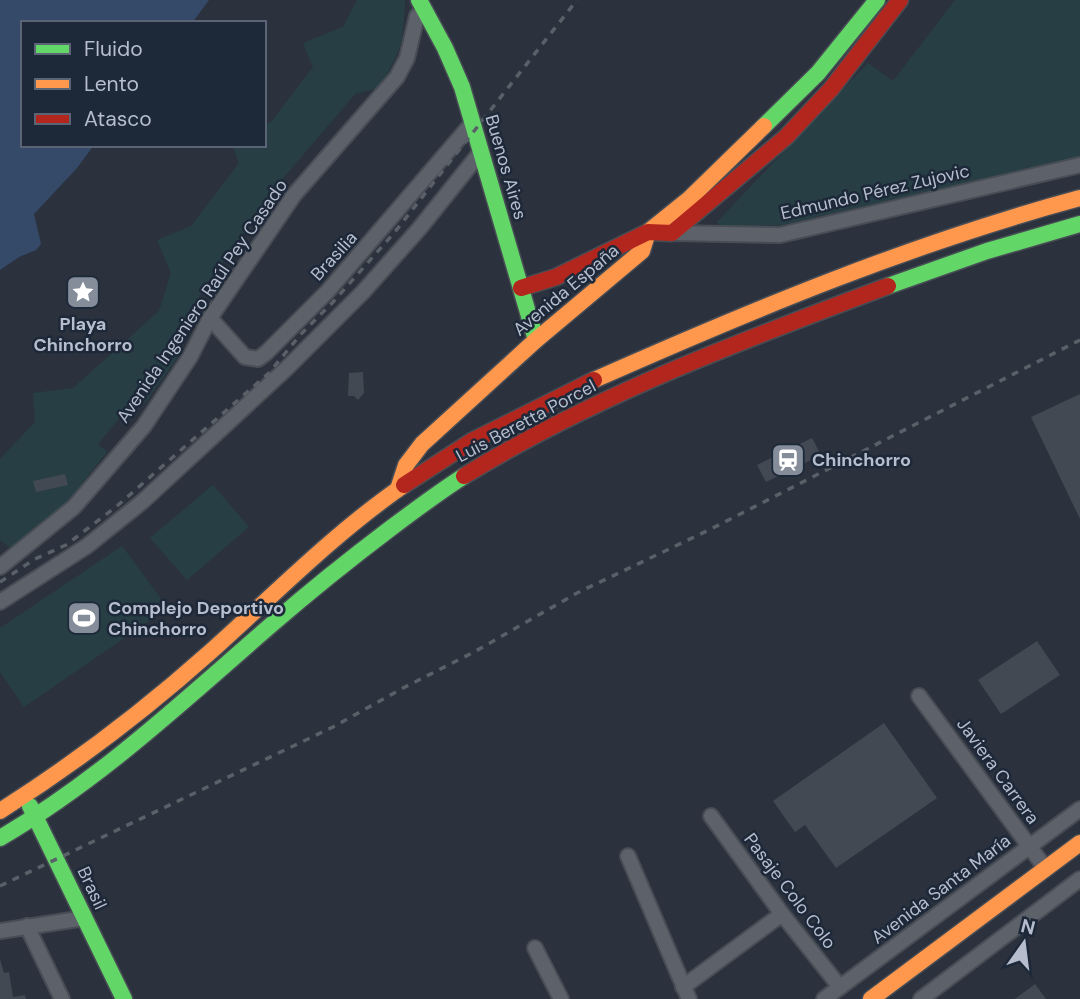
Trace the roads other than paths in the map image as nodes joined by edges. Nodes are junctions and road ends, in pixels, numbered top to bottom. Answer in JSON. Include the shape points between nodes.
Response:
{"nodes":[{"id":1,"x":877,"y":0,"type":"edge"},
{"id":2,"x":900,"y":0,"type":"edge"},
{"id":3,"x":422,"y":5,"type":"edge"},
{"id":4,"x":473,"y":122,"type":"junction"},
{"id":5,"x":480,"y":153,"type":"junction"},
{"id":6,"x":1080,"y":165,"type":"edge"},
{"id":7,"x":1080,"y":198,"type":"edge"},
{"id":8,"x":696,"y":212,"type":"junction"},
{"id":9,"x":1080,"y":224,"type":"edge"},
{"id":10,"x":648,"y":232,"type":"junction"},
{"id":11,"x":672,"y":233,"type":"junction"},
{"id":12,"x":694,"y":234,"type":"junction"},
{"id":13,"x":521,"y":288,"type":"junction"},
{"id":14,"x":210,"y":318,"type":"junction"},
{"id":15,"x":536,"y":340,"type":"junction"},
{"id":16,"x":398,"y":489,"type":"junction"},
{"id":17,"x":0,"y":567,"type":"edge"},
{"id":18,"x":0,"y":602,"type":"edge"},
{"id":19,"x":919,"y":696,"type":"dead end"},
{"id":20,"x":23,"y":796,"type":"junction"},
{"id":21,"x":1080,"y":809,"type":"edge"},
{"id":22,"x":0,"y":811,"type":"edge"},
{"id":23,"x":37,"y":816,"type":"junction"},
{"id":24,"x":711,"y":816,"type":"dead end"},
{"id":25,"x":0,"y":838,"type":"edge"},
{"id":26,"x":1080,"y":844,"type":"edge"},
{"id":27,"x":1029,"y":846,"type":"junction"},
{"id":28,"x":628,"y":856,"type":"dead end"},
{"id":29,"x":1046,"y":869,"type":"junction"},
{"id":30,"x":1080,"y":879,"type":"edge"},
{"id":31,"x":782,"y":914,"type":"junction"},
{"id":32,"x":85,"y":918,"type":"junction"},
{"id":33,"x":27,"y":926,"type":"junction"},
{"id":34,"x":0,"y":930,"type":"edge"},
{"id":35,"x":536,"y":948,"type":"dead end"},
{"id":36,"x":840,"y":987,"type":"junction"},
{"id":37,"x":686,"y":993,"type":"edge"},
{"id":38,"x":62,"y":999,"type":"edge"},
{"id":39,"x":124,"y":999,"type":"edge"},
{"id":40,"x":561,"y":999,"type":"edge"},
{"id":41,"x":824,"y":999,"type":"edge"},
{"id":42,"x":871,"y":999,"type":"edge"},
{"id":43,"x":921,"y":999,"type":"edge"}],
"edges":[{"from":1,"to":10,"type":"main road","name":"Avenida España","via":[[818,73],[689,199]]},
{"from":2,"to":8,"type":"main road","via":[[831,89],[786,137]]},
{"from":3,"to":4,"type":"main road","name":"Buenos Aires","via":[[445,48]]},
{"from":3,"to":14,"type":"street","name":"Avenida Ingeniero Raúl Pey Casado","via":[[397,77],[294,195]]},
{"from":4,"to":5,"type":"main road","name":"Buenos Aires"},
{"from":4,"to":14,"type":"street","name":"Brasilia","via":[[328,291],[258,359],[245,357]]},
{"from":5,"to":13,"type":"main road","name":"Buenos Aires"},
{"from":5,"to":18,"type":"street","via":[[363,292],[287,368],[142,502],[87,546]]},
{"from":6,"to":12,"type":"street","name":"Edmundo Pérez Zujovic","via":[[779,235]]},
{"from":7,"to":16,"type":"main road","name":"Luis Beretta Porcel","via":[[870,264],[608,373],[507,420]]},
{"from":8,"to":11,"type":"main road"},
{"from":8,"to":12,"type":"main road","via":[[690,227]]},
{"from":9,"to":23,"type":"main road","name":"Luis Beretta Porcel","via":[[948,262],[837,303],[603,402],[498,454],[452,482],[373,542],[271,625],[146,737]]},
{"from":10,"to":11,"type":"main road","name":"Edmundo Pérez Zujovic"},
{"from":10,"to":13,"type":"main road","name":"Edmundo Pérez Zujovic","via":[[556,277]]},
{"from":10,"to":15,"type":"main road","name":"Avenida España","via":[[642,251]]},
{"from":11,"to":12,"type":"street","name":"Edmundo Pérez Zujovic"},
{"from":13,"to":15,"type":"main road","name":"Buenos Aires"},
{"from":14,"to":17,"type":"street","name":"Avenida Ingeniero Raúl Pey Casado","via":[[144,426],[74,507]]},
{"from":15,"to":16,"type":"main road","name":"Avenida España","via":[[422,444],[411,456]]},
{"from":16,"to":20,"type":"main road","name":"Luis Beretta Porcel","via":[[146,706]]},
{"from":19,"to":27,"type":"street","name":"Javiera Carrera"},
{"from":20,"to":22,"type":"main road","name":"Luis Beretta Porcel"},
{"from":20,"to":23,"type":"main road","name":"Brasil"},
{"from":21,"to":27,"type":"street","name":"Avenida Santa María"},
{"from":23,"to":25,"type":"main road","name":"Luis Beretta Porcel"},
{"from":23,"to":32,"type":"main road","name":"Brasil"},
{"from":24,"to":31,"type":"street","name":"Pasaje Colo Colo"},
{"from":26,"to":29,"type":"main road"},
{"from":27,"to":29,"type":"street","name":"Javiera Carrera"},
{"from":27,"to":36,"type":"street","name":"Avenida Santa María"},
{"from":28,"to":37,"type":"street"},
{"from":29,"to":42,"type":"main road"},
{"from":30,"to":43,"type":"street"},
{"from":31,"to":36,"type":"street","name":"Pasaje Colo Colo"},
{"from":31,"to":37,"type":"street"},
{"from":32,"to":33,"type":"street"},
{"from":32,"to":39,"type":"main road","name":"Brasil"},
{"from":33,"to":34,"type":"street"},
{"from":33,"to":38,"type":"street"},
{"from":35,"to":40,"type":"street"},
{"from":36,"to":41,"type":"street","name":"Avenida Santa María"}]}
